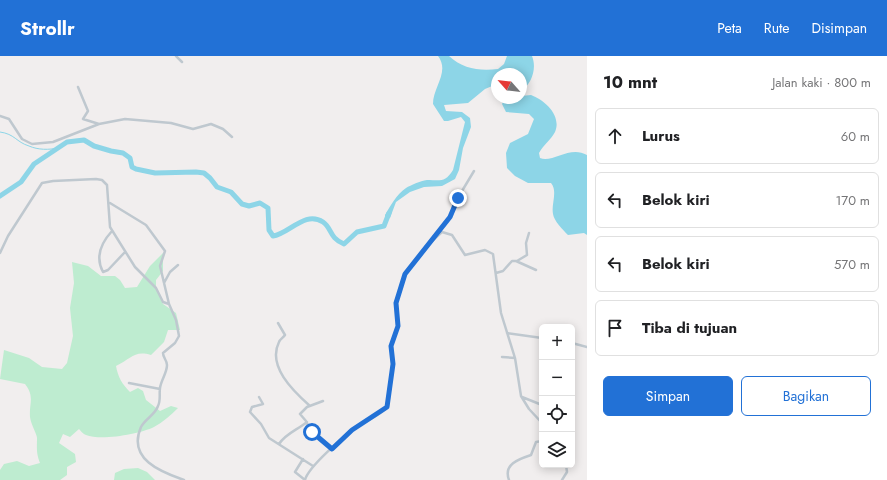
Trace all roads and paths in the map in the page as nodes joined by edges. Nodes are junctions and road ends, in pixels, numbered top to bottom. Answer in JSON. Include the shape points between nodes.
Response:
{"nodes":[{"id":1,"x":176,"y":56,"type":"edge"},
{"id":2,"x":182,"y":62,"type":"dead end"},
{"id":3,"x":78,"y":87,"type":"dead end"},
{"id":4,"x":0,"y":116,"type":"edge"},
{"id":5,"x":99,"y":124,"type":"junction"},
{"id":6,"x":232,"y":137,"type":"dead end"},
{"id":7,"x":474,"y":171,"type":"dead end"},
{"id":8,"x":110,"y":203,"type":"junction"},
{"id":9,"x":112,"y":232,"type":"junction"},
{"id":10,"x":529,"y":233,"type":"dead end"},
{"id":11,"x":431,"y":242,"type":"junction"},
{"id":12,"x":125,"y":252,"type":"junction"},
{"id":13,"x":0,"y":253,"type":"edge"},
{"id":14,"x":516,"y":261,"type":"junction"},
{"id":15,"x":178,"y":265,"type":"dead end"},
{"id":16,"x":536,"y":270,"type":"dead end"},
{"id":17,"x":496,"y":273,"type":"junction"},
{"id":18,"x":164,"y":284,"type":"junction"},
{"id":19,"x":169,"y":304,"type":"junction"},
{"id":20,"x":278,"y":323,"type":"dead end"},
{"id":21,"x":507,"y":333,"type":"junction"},
{"id":22,"x":539,"y":338,"type":"edge"},
{"id":23,"x":575,"y":344,"type":"edge"},
{"id":24,"x":587,"y":347,"type":"edge"},
{"id":25,"x":502,"y":357,"type":"dead end"},
{"id":26,"x":514,"y":358,"type":"junction"},
{"id":27,"x":129,"y":383,"type":"dead end"},
{"id":28,"x":160,"y":389,"type":"junction"},
{"id":29,"x":521,"y":396,"type":"junction"},
{"id":30,"x":259,"y":397,"type":"dead end"},
{"id":31,"x":323,"y":401,"type":"dead end"},
{"id":32,"x":539,"y":404,"type":"edge"},
{"id":33,"x":310,"y":406,"type":"junction"},
{"id":34,"x":539,"y":420,"type":"edge"},
{"id":35,"x":307,"y":422,"type":"junction"},
{"id":36,"x":539,"y":442,"type":"edge"},
{"id":37,"x":279,"y":444,"type":"junction"},
{"id":38,"x":332,"y":449,"type":"junction"},
{"id":39,"x":303,"y":459,"type":"junction"},
{"id":40,"x":313,"y":466,"type":"junction"},
{"id":41,"x":566,"y":468,"type":"edge"},
{"id":42,"x":184,"y":480,"type":"edge"},
{"id":43,"x":305,"y":480,"type":"edge"},
{"id":44,"x":509,"y":480,"type":"edge"},
{"id":45,"x":562,"y":480,"type":"edge"}],
"edges":[{"from":1,"to":2,"type":"street"},
{"from":3,"to":5,"type":"street","via":[[88,111],[83,119]]},
{"from":4,"to":5,"type":"street","via":[[9,118],[22,139],[32,144],[53,142]]},
{"from":5,"to":6,"type":"street","via":[[125,119],[171,123],[193,129],[211,124],[223,129]]},
{"from":7,"to":11,"type":"street","via":[[456,201],[450,217]]},
{"from":8,"to":9,"type":"street","via":[[108,220]]},
{"from":8,"to":13,"type":"street","via":[[108,186],[100,180],[44,182],[8,236]]},
{"from":8,"to":18,"type":"street","via":[[146,225],[165,250],[160,266]]},
{"from":9,"to":12,"type":"street"},
{"from":9,"to":12,"type":"street","via":[[100,250],[99,262],[103,272]]},
{"from":10,"to":14,"type":"street","via":[[527,254]]},
{"from":11,"to":17,"type":"street","via":[[441,233],[447,232],[465,255],[482,250],[489,251],[493,256]]},
{"from":11,"to":38,"type":"street","via":[[407,270],[397,301],[398,326],[391,346],[393,364],[388,406],[352,430]]},
{"from":12,"to":19,"type":"street","via":[[143,277],[156,288],[163,302]]},
{"from":14,"to":16,"type":"street"},
{"from":14,"to":17,"type":"street","via":[[512,261],[503,271]]},
{"from":15,"to":18,"type":"street","via":[[170,272]]},
{"from":17,"to":21,"type":"street","via":[[501,313]]},
{"from":18,"to":19,"type":"street"},
{"from":19,"to":28,"type":"street","via":[[179,336],[164,352],[167,365]]},
{"from":20,"to":33,"type":"street","via":[[285,335],[277,347],[279,369],[295,392]]},
{"from":21,"to":22,"type":"street"},
{"from":21,"to":26,"type":"street"},
{"from":23,"to":24,"type":"street"},
{"from":25,"to":26,"type":"street"},
{"from":26,"to":29,"type":"street"},
{"from":27,"to":28,"type":"street"},
{"from":28,"to":42,"type":"street","via":[[158,407],[141,428],[139,451],[153,466],[171,477]]},
{"from":29,"to":32,"type":"street"},
{"from":29,"to":34,"type":"street"},
{"from":30,"to":37,"type":"street","via":[[263,404],[252,407],[250,413],[268,436]]},
{"from":31,"to":33,"type":"street"},
{"from":33,"to":35,"type":"street","via":[[300,413]]},
{"from":35,"to":37,"type":"street","via":[[293,433],[284,436]]},
{"from":35,"to":38,"type":"street","via":[[310,431]]},
{"from":36,"to":44,"type":"street","via":[[536,442],[531,454],[517,459],[512,464],[507,471]]},
{"from":37,"to":39,"type":"street"},
{"from":38,"to":40,"type":"street"},
{"from":39,"to":40,"type":"street"},
{"from":39,"to":43,"type":"street","via":[[295,472]]},
{"from":40,"to":43,"type":"street"},
{"from":41,"to":45,"type":"street"}]}
